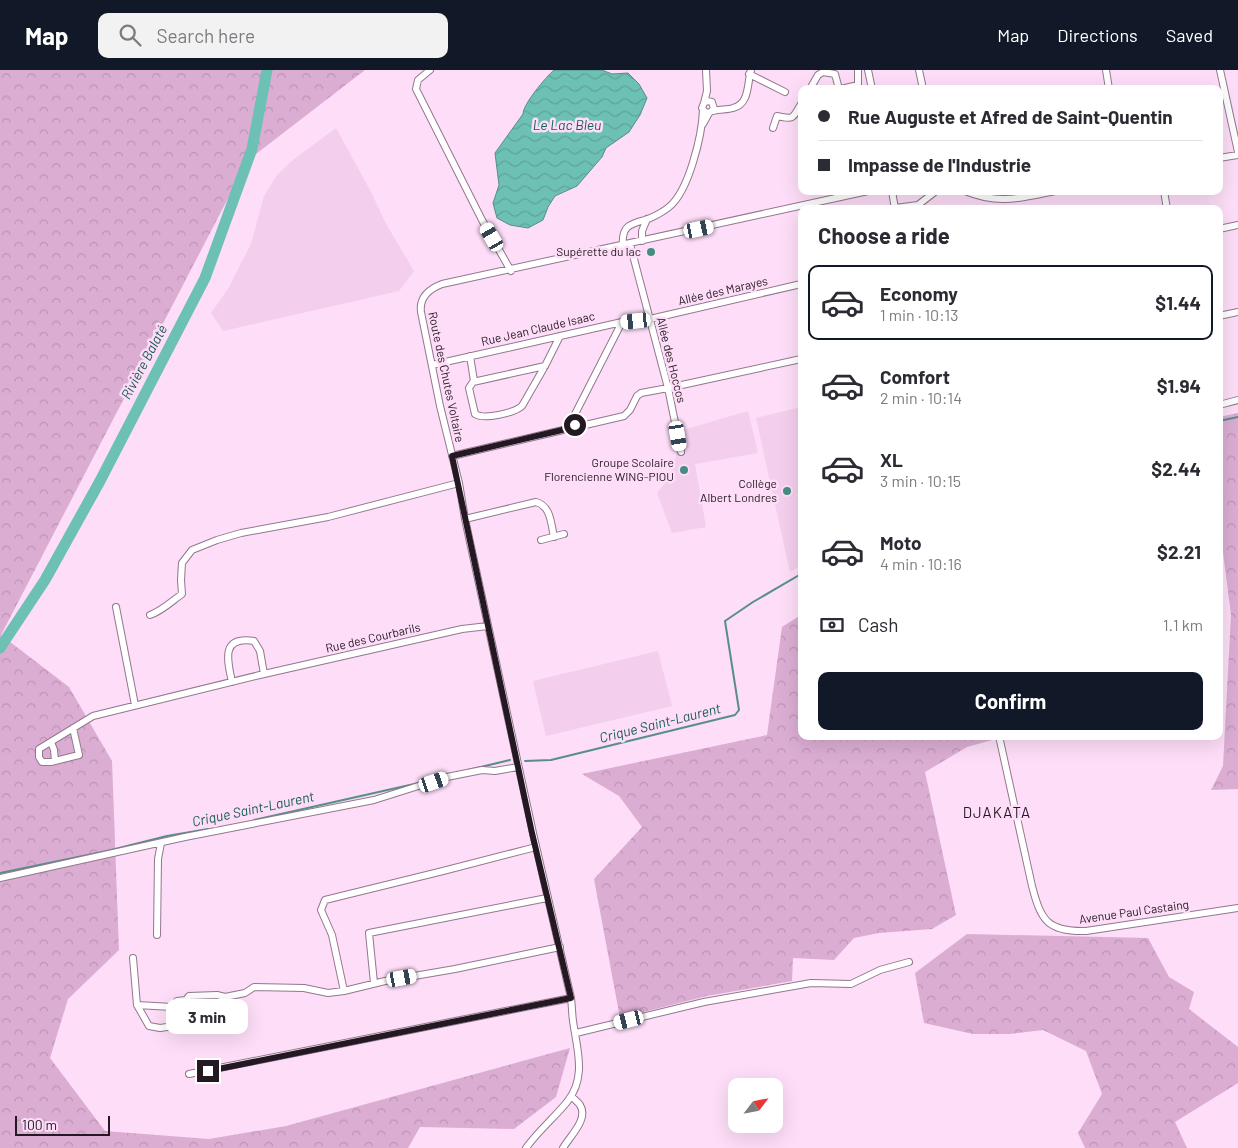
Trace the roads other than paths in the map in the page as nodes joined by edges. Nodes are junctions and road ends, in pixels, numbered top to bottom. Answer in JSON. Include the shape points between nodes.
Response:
{"nodes":[{"id":1,"x":430,"y":70,"type":"edge"},
{"id":2,"x":706,"y":70,"type":"edge"},
{"id":3,"x":858,"y":70,"type":"edge"},
{"id":4,"x":868,"y":70,"type":"edge"},
{"id":5,"x":919,"y":70,"type":"edge"},
{"id":6,"x":1106,"y":70,"type":"edge"},
{"id":7,"x":1220,"y":70,"type":"edge"},
{"id":8,"x":750,"y":72,"type":"edge"},
{"id":9,"x":812,"y":85,"type":"edge"},
{"id":10,"x":839,"y":85,"type":"edge"},
{"id":11,"x":858,"y":85,"type":"edge"},
{"id":12,"x":871,"y":85,"type":"edge"},
{"id":13,"x":922,"y":85,"type":"edge"},
{"id":14,"x":1108,"y":85,"type":"edge"},
{"id":15,"x":707,"y":91,"type":"junction"},
{"id":16,"x":785,"y":92,"type":"dead end"},
{"id":17,"x":703,"y":106,"type":"junction"},
{"id":18,"x":712,"y":107,"type":"junction"},
{"id":19,"x":798,"y":109,"type":"edge"},
{"id":20,"x":702,"y":125,"type":"junction"},
{"id":21,"x":773,"y":128,"type":"dead end"},
{"id":22,"x":1238,"y":154,"type":"edge"},
{"id":23,"x":1223,"y":157,"type":"edge"},
{"id":24,"x":850,"y":195,"type":"edge"},
{"id":25,"x":931,"y":195,"type":"edge"},
{"id":26,"x":976,"y":195,"type":"edge"},
{"id":27,"x":1035,"y":195,"type":"edge"},
{"id":28,"x":805,"y":205,"type":"edge"},
{"id":29,"x":918,"y":205,"type":"edge"},
{"id":30,"x":798,"y":206,"type":"edge"},
{"id":31,"x":647,"y":220,"type":"junction"},
{"id":32,"x":1238,"y":225,"type":"edge"},
{"id":33,"x":1223,"y":228,"type":"edge"},
{"id":34,"x":642,"y":241,"type":"junction"},
{"id":35,"x":627,"y":245,"type":"junction"},
{"id":36,"x":511,"y":271,"type":"junction"},
{"id":37,"x":798,"y":285,"type":"edge"},
{"id":38,"x":1238,"y":312,"type":"edge"},
{"id":39,"x":1223,"y":315,"type":"edge"},
{"id":40,"x":650,"y":319,"type":"junction"},
{"id":41,"x":622,"y":322,"type":"junction"},
{"id":42,"x":560,"y":336,"type":"junction"},
{"id":43,"x":470,"y":356,"type":"junction"},
{"id":44,"x":798,"y":359,"type":"edge"},
{"id":45,"x":432,"y":365,"type":"junction"},
{"id":46,"x":545,"y":366,"type":"junction"},
{"id":47,"x":474,"y":381,"type":"junction"},
{"id":48,"x":668,"y":388,"type":"junction"},
{"id":49,"x":1238,"y":400,"type":"edge"},
{"id":50,"x":1223,"y":403,"type":"edge"},
{"id":51,"x":573,"y":424,"type":"junction"},
{"id":52,"x":681,"y":452,"type":"dead end"},
{"id":53,"x":452,"y":456,"type":"junction"},
{"id":54,"x":458,"y":483,"type":"junction"},
{"id":55,"x":464,"y":519,"type":"junction"},
{"id":56,"x":564,"y":534,"type":"dead end"},
{"id":57,"x":554,"y":537,"type":"junction"},
{"id":58,"x":541,"y":540,"type":"dead end"},
{"id":59,"x":116,"y":607,"type":"dead end"},
{"id":60,"x":150,"y":615,"type":"dead end"},
{"id":61,"x":488,"y":626,"type":"junction"},
{"id":62,"x":264,"y":674,"type":"junction"},
{"id":63,"x":232,"y":682,"type":"junction"},
{"id":64,"x":135,"y":705,"type":"junction"},
{"id":65,"x":73,"y":728,"type":"junction"},
{"id":66,"x":1000,"y":740,"type":"edge"},
{"id":67,"x":51,"y":742,"type":"junction"},
{"id":68,"x":55,"y":761,"type":"junction"},
{"id":69,"x":518,"y":767,"type":"junction"},
{"id":70,"x":161,"y":843,"type":"junction"},
{"id":71,"x":536,"y":847,"type":"junction"},
{"id":72,"x":0,"y":878,"type":"edge"},
{"id":73,"x":548,"y":898,"type":"junction"},
{"id":74,"x":1238,"y":908,"type":"edge"},
{"id":75,"x":157,"y":935,"type":"dead end"},
{"id":76,"x":560,"y":947,"type":"junction"},
{"id":77,"x":133,"y":958,"type":"dead end"},
{"id":78,"x":908,"y":962,"type":"dead end"},
{"id":79,"x":374,"y":984,"type":"junction"},
{"id":80,"x":344,"y":991,"type":"junction"},
{"id":81,"x":571,"y":998,"type":"junction"},
{"id":82,"x":137,"y":1005,"type":"junction"},
{"id":83,"x":172,"y":1007,"type":"junction"},
{"id":84,"x":576,"y":1033,"type":"junction"},
{"id":85,"x":189,"y":1074,"type":"dead end"},
{"id":86,"x":571,"y":1096,"type":"junction"},
{"id":87,"x":526,"y":1148,"type":"edge"},
{"id":88,"x":563,"y":1148,"type":"edge"}],
"edges":[{"from":1,"to":36,"type":"street","via":[[418,80],[416,89]]},
{"from":2,"to":15,"type":"street"},
{"from":3,"to":11,"type":"street"},
{"from":4,"to":12,"type":"street"},
{"from":5,"to":13,"type":"street"},
{"from":6,"to":14,"type":"street"},
{"from":7,"to":22,"type":"street"},
{"from":8,"to":16,"type":"street"},
{"from":8,"to":18,"type":"street","via":[[742,102],[736,107]]},
{"from":9,"to":10,"type":"street","via":[[823,72],[835,74]]},
{"from":15,"to":17,"type":"street"},
{"from":15,"to":18,"type":"street"},
{"from":17,"to":18,"type":"street"},
{"from":17,"to":18,"type":"street","via":[[709,101]]},
{"from":17,"to":20,"type":"street"},
{"from":18,"to":20,"type":"street"},
{"from":19,"to":21,"type":"street","via":[[789,119],[777,116]]},
{"from":20,"to":31,"type":"street","via":[[687,180],[677,198],[669,207]]},
{"from":22,"to":23,"type":"street"},
{"from":24,"to":28,"type":"street"},
{"from":25,"to":29,"type":"street"},
{"from":26,"to":27,"type":"street","via":[[997,200]]},
{"from":30,"to":34,"type":"street"},
{"from":31,"to":34,"type":"street"},
{"from":31,"to":35,"type":"street","via":[[627,227],[623,235]]},
{"from":32,"to":33,"type":"street"},
{"from":34,"to":35,"type":"street"},
{"from":35,"to":36,"type":"street"},
{"from":35,"to":40,"type":"street","name":"Allée des Hoccos"},
{"from":36,"to":45,"type":"street","name":"Route des Chutes Voltaire","via":[[442,284],[423,298],[420,306]]},
{"from":37,"to":40,"type":"street","name":"Allée des Marayes"},
{"from":38,"to":39,"type":"street"},
{"from":40,"to":41,"type":"street","name":"Rue Jean Claude Isaac"},
{"from":40,"to":48,"type":"street","name":"Allée des Hoccos"},
{"from":41,"to":42,"type":"street","name":"Rue Jean Claude Isaac"},
{"from":41,"to":51,"type":"street","via":[[574,416]]},
{"from":42,"to":43,"type":"street","name":"Rue Jean Claude Isaac"},
{"from":42,"to":46,"type":"street"},
{"from":43,"to":45,"type":"street","name":"Rue Jean Claude Isaac"},
{"from":43,"to":47,"type":"street"},
{"from":44,"to":48,"type":"street"},
{"from":45,"to":53,"type":"street","name":"Route des Chutes Voltaire"},
{"from":46,"to":47,"type":"street"},
{"from":46,"to":47,"type":"street","via":[[524,405],[484,417],[474,412],[469,388]]},
{"from":48,"to":51,"type":"street","via":[[641,393],[624,416],[581,426]]},
{"from":48,"to":52,"type":"street","name":"Allée des Hoccos"},
{"from":49,"to":50,"type":"street"},
{"from":51,"to":53,"type":"street","via":[[562,430]]},
{"from":53,"to":54,"type":"street","name":"Route des Chutes Voltaire"},
{"from":54,"to":55,"type":"street","name":"Route des Chutes Voltaire"},
{"from":54,"to":60,"type":"street","via":[[328,517],[241,533],[192,550],[182,562],[182,594]]},
{"from":55,"to":57,"type":"street","via":[[536,502],[547,511]]},
{"from":55,"to":61,"type":"street","name":"Route des Chutes Voltaire"},
{"from":56,"to":57,"type":"street"},
{"from":57,"to":58,"type":"street"},
{"from":59,"to":64,"type":"street"},
{"from":61,"to":62,"type":"street","name":"Rue des Courbarils","via":[[462,629]]},
{"from":61,"to":69,"type":"street","name":"Route des Chutes Voltaire"},
{"from":62,"to":63,"type":"street","name":"Rue des Courbarils"},
{"from":62,"to":63,"type":"street","via":[[260,651],[254,641],[244,639],[233,643],[227,652]]},
{"from":63,"to":64,"type":"street","name":"Rue des Courbarils"},
{"from":64,"to":65,"type":"street","name":"Rue des Courbarils","via":[[93,716]]},
{"from":65,"to":67,"type":"street","name":"Rue des Courbarils"},
{"from":65,"to":68,"type":"street","via":[[79,755]]},
{"from":66,"to":74,"type":"street","name":"Avenue Paul Castaing","via":[[1032,886],[1038,908],[1047,922],[1059,930],[1086,932]]},
{"from":67,"to":68,"type":"street"},
{"from":67,"to":68,"type":"street","name":"Rue des Courbarils","via":[[39,749],[39,757],[42,762]]},
{"from":69,"to":70,"type":"street","via":[[448,777],[374,800]]},
{"from":69,"to":71,"type":"street","name":"Route des Chutes Voltaire"},
{"from":70,"to":72,"type":"street"},
{"from":70,"to":75,"type":"street"},
{"from":71,"to":73,"type":"street","name":"Route des Chutes Voltaire"},
{"from":71,"to":80,"type":"street","via":[[325,900],[321,910],[332,935]]},
{"from":73,"to":76,"type":"street","name":"Route des Chutes Voltaire"},
{"from":73,"to":79,"type":"street","via":[[369,933]]},
{"from":76,"to":79,"type":"street"},
{"from":76,"to":81,"type":"street","name":"Route des Chutes Voltaire"},
{"from":77,"to":82,"type":"street"},
{"from":78,"to":84,"type":"street","via":[[880,970],[851,984],[811,983],[704,1002]]},
{"from":79,"to":80,"type":"street"},
{"from":80,"to":83,"type":"street","via":[[328,993],[304,988],[254,987],[245,993],[225,997],[197,994]]},
{"from":81,"to":84,"type":"street","name":"Route des Chutes Voltaire"},
{"from":81,"to":85,"type":"street"},
{"from":82,"to":83,"type":"street"},
{"from":82,"to":83,"type":"street","via":[[148,1026],[160,1028],[174,1026]]},
{"from":84,"to":86,"type":"street","name":"Route des Chutes Voltaire","via":[[580,1068]]},
{"from":86,"to":87,"type":"street","name":"Route des Chutes Voltaire"},
{"from":86,"to":88,"type":"street","via":[[583,1114]]}]}
